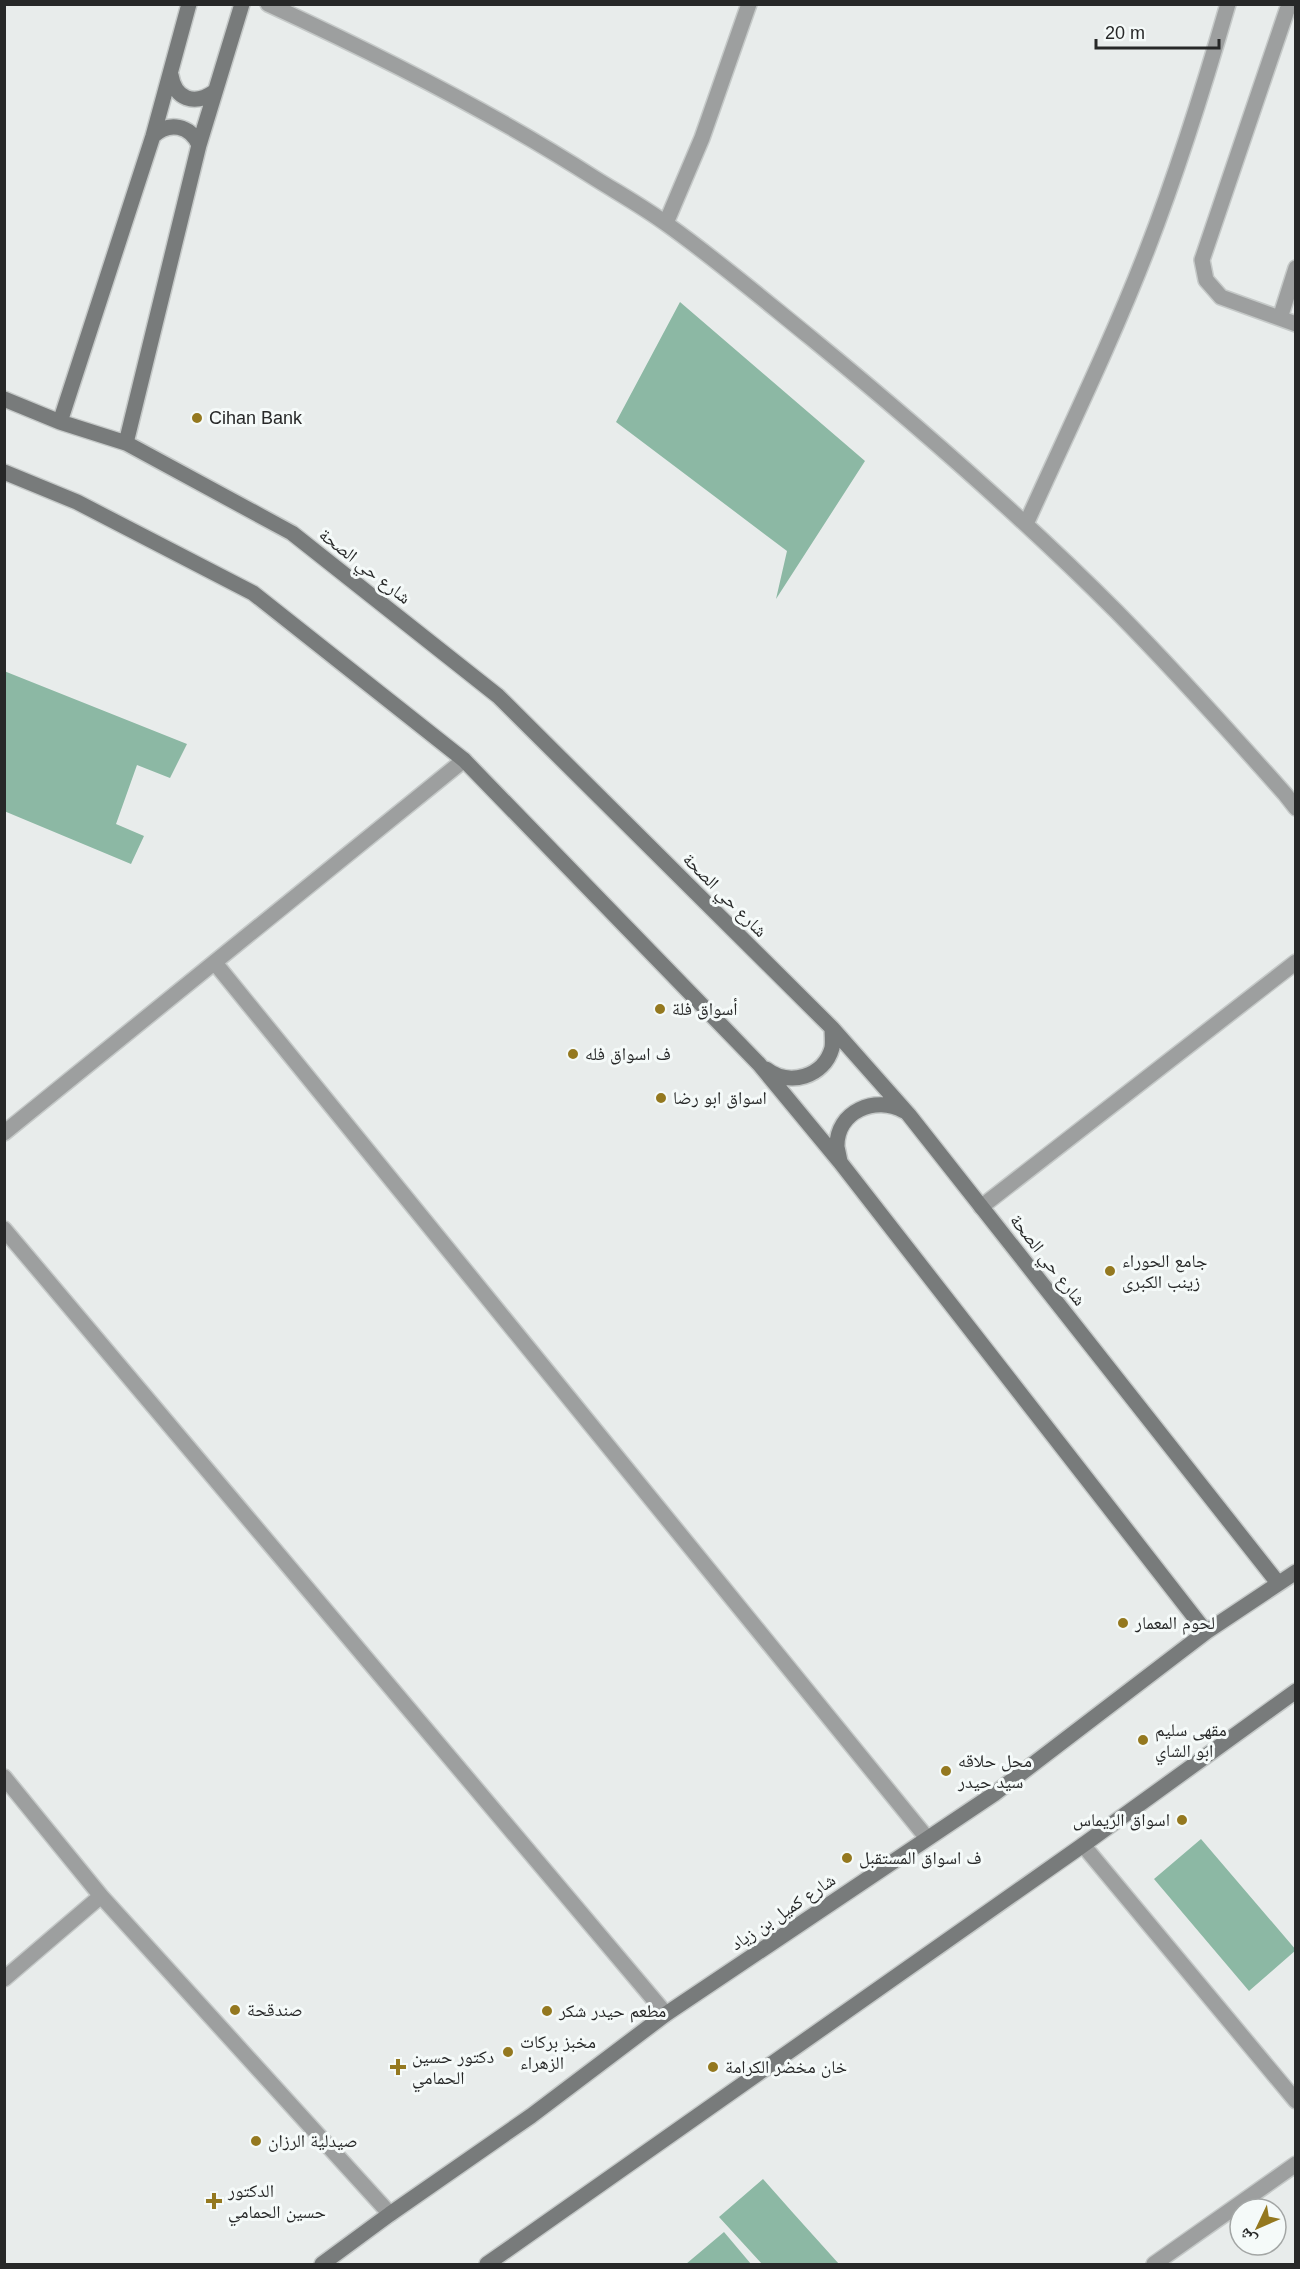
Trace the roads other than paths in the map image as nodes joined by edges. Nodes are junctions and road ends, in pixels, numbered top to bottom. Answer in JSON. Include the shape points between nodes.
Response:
{"nodes":[{"id":1,"x":189,"y":4,"type":"edge"},
{"id":2,"x":242,"y":4,"type":"edge"},
{"id":3,"x":268,"y":4,"type":"edge"},
{"id":4,"x":749,"y":4,"type":"edge"},
{"id":5,"x":1228,"y":4,"type":"edge"},
{"id":6,"x":1293,"y":4,"type":"edge"},
{"id":7,"x":171,"y":75,"type":"junction"},
{"id":8,"x":214,"y":92,"type":"junction"},
{"id":9,"x":153,"y":136,"type":"junction"},
{"id":10,"x":199,"y":145,"type":"junction"},
{"id":11,"x":666,"y":223,"type":"junction"},
{"id":12,"x":1296,"y":268,"type":"edge"},
{"id":13,"x":1280,"y":318,"type":"junction"},
{"id":14,"x":1296,"y":324,"type":"edge"},
{"id":15,"x":4,"y":399,"type":"edge"},
{"id":16,"x":60,"y":422,"type":"junction"},
{"id":17,"x":126,"y":443,"type":"junction"},
{"id":18,"x":4,"y":472,"type":"edge"},
{"id":19,"x":1026,"y":524,"type":"junction"},
{"id":20,"x":464,"y":760,"type":"junction"},
{"id":21,"x":1296,"y":808,"type":"edge"},
{"id":22,"x":1296,"y":962,"type":"edge"},
{"id":23,"x":215,"y":963,"type":"junction"},
{"id":24,"x":832,"y":1028,"type":"junction"},
{"id":25,"x":759,"y":1064,"type":"junction"},
{"id":26,"x":909,"y":1114,"type":"junction"},
{"id":27,"x":4,"y":1133,"type":"edge"},
{"id":28,"x":840,"y":1162,"type":"junction"},
{"id":29,"x":981,"y":1207,"type":"junction"},
{"id":30,"x":4,"y":1229,"type":"edge"},
{"id":31,"x":1296,"y":1572,"type":"edge"},
{"id":32,"x":1278,"y":1583,"type":"junction"},
{"id":33,"x":1206,"y":1632,"type":"junction"},
{"id":34,"x":1296,"y":1691,"type":"edge"},
{"id":35,"x":4,"y":1777,"type":"edge"},
{"id":36,"x":927,"y":1838,"type":"junction"},
{"id":37,"x":1083,"y":1845,"type":"junction"},
{"id":38,"x":101,"y":1896,"type":"junction"},
{"id":39,"x":4,"y":1979,"type":"edge"},
{"id":40,"x":666,"y":2014,"type":"junction"},
{"id":41,"x":1296,"y":2101,"type":"edge"},
{"id":42,"x":1296,"y":2164,"type":"edge"},
{"id":43,"x":390,"y":2214,"type":"junction"},
{"id":44,"x":322,"y":2265,"type":"edge"},
{"id":45,"x":487,"y":2265,"type":"edge"},
{"id":46,"x":1154,"y":2265,"type":"edge"}],
"edges":[{"from":1,"to":7,"type":"main road"},
{"from":2,"to":8,"type":"main road"},
{"from":3,"to":11,"type":"street","via":[[463,100]]},
{"from":4,"to":11,"type":"street","via":[[702,138]]},
{"from":5,"to":19,"type":"street","via":[[1182,154],[1147,251]]},
{"from":6,"to":13,"type":"street","via":[[1287,10],[1202,260],[1206,280],[1221,297]]},
{"from":7,"to":8,"type":"main road","via":[[173,85],[187,98],[206,98]]},
{"from":7,"to":9,"type":"main road"},
{"from":8,"to":10,"type":"main road"},
{"from":9,"to":10,"type":"main road","via":[[160,129],[179,126],[195,136]]},
{"from":9,"to":16,"type":"main road"},
{"from":10,"to":17,"type":"main road"},
{"from":11,"to":19,"type":"street","via":[[849,369]]},
{"from":12,"to":13,"type":"street"},
{"from":13,"to":14,"type":"street"},
{"from":15,"to":16,"type":"main road","name":"شارع حي الصحة"},
{"from":16,"to":17,"type":"main road","name":"شارع حي الصحة"},
{"from":17,"to":24,"type":"main road","name":"شارع حي الصحة","via":[[292,533],[498,696]]},
{"from":18,"to":20,"type":"main road","via":[[77,502],[253,593]]},
{"from":19,"to":21,"type":"street","via":[[1202,701]]},
{"from":20,"to":23,"type":"street"},
{"from":20,"to":25,"type":"main road"},
{"from":22,"to":29,"type":"street"},
{"from":23,"to":27,"type":"street"},
{"from":23,"to":36,"type":"street"},
{"from":24,"to":25,"type":"main road","via":[[832,1047],[825,1064],[810,1075],[792,1079],[774,1075]]},
{"from":24,"to":26,"type":"main road","name":"شارع حي الصحة"},
{"from":25,"to":28,"type":"main road"},
{"from":26,"to":28,"type":"main road","via":[[879,1103],[863,1106],[849,1116],[840,1130]]},
{"from":26,"to":29,"type":"main road","name":"شارع حي الصحة"},
{"from":28,"to":33,"type":"main road"},
{"from":29,"to":32,"type":"main road","name":"شارع حي الصحة"},
{"from":30,"to":40,"type":"street"},
{"from":31,"to":32,"type":"main road","name":"شارع كميل بن زياد"},
{"from":32,"to":33,"type":"main road","name":"شارع كميل بن زياد"},
{"from":33,"to":36,"type":"main road","name":"شارع كميل بن زياد","via":[[994,1794]]},
{"from":34,"to":37,"type":"main road"},
{"from":35,"to":38,"type":"street"},
{"from":36,"to":40,"type":"main road","name":"شارع كميل بن زياد"},
{"from":37,"to":41,"type":"street"},
{"from":37,"to":45,"type":"main road"},
{"from":38,"to":39,"type":"street"},
{"from":38,"to":43,"type":"street"},
{"from":40,"to":43,"type":"main road","name":"شارع كميل بن زياد","via":[[531,2116]]},
{"from":42,"to":46,"type":"street"},
{"from":43,"to":44,"type":"main road","name":"شارع كميل بن زياد"}]}
